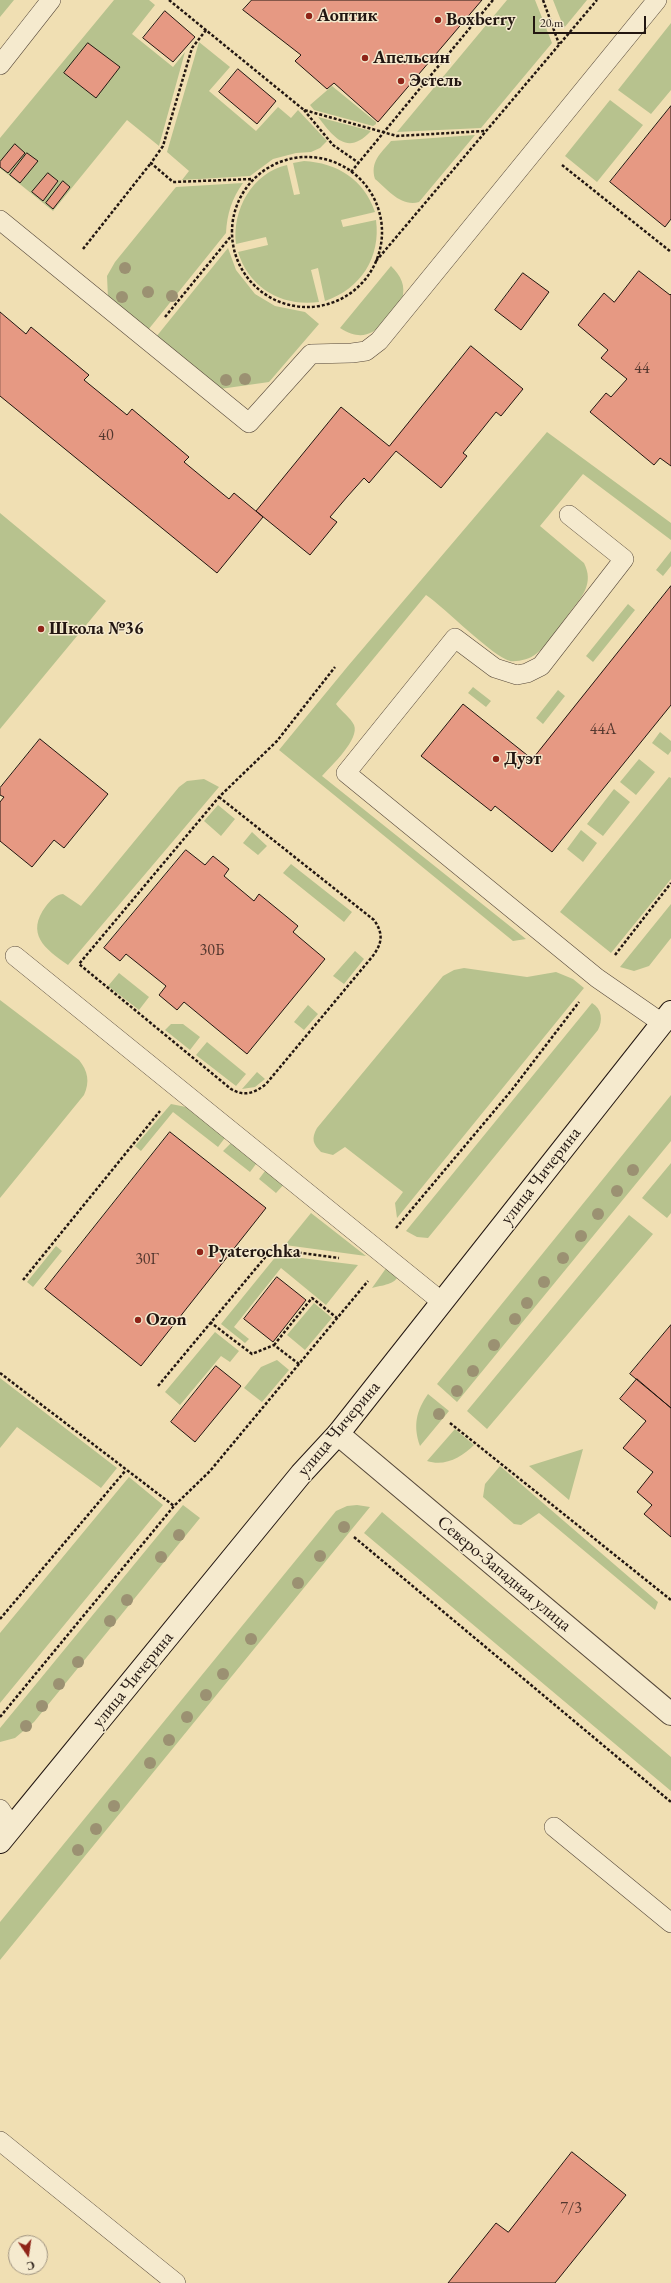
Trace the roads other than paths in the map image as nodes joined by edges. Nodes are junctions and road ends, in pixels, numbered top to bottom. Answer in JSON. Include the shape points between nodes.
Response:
{"nodes":[{"id":1,"x":51,"y":0,"type":"edge"},
{"id":2,"x":657,"y":0,"type":"edge"},
{"id":3,"x":0,"y":65,"type":"edge"},
{"id":4,"x":0,"y":220,"type":"edge"},
{"id":5,"x":569,"y":515,"type":"dead end"},
{"id":6,"x":15,"y":956,"type":"dead end"},
{"id":7,"x":666,"y":1018,"type":"edge"},
{"id":8,"x":442,"y":1302,"type":"junction"},
{"id":9,"x":338,"y":1434,"type":"junction"},
{"id":10,"x":671,"y":1714,"type":"edge"},
{"id":11,"x":0,"y":1809,"type":"edge"},
{"id":12,"x":554,"y":1827,"type":"dead end"},
{"id":13,"x":6,"y":1834,"type":"edge"},
{"id":14,"x":671,"y":1923,"type":"edge"},
{"id":15,"x":0,"y":2141,"type":"edge"},
{"id":16,"x":176,"y":2283,"type":"edge"}],
"edges":[{"from":1,"to":3,"type":"lane"},
{"from":2,"to":4,"type":"lane","via":[[379,341],[366,351],[311,354],[249,423]]},
{"from":5,"to":7,"type":"lane","via":[[624,559],[541,666],[517,675],[508,673],[495,668],[455,638],[346,773],[598,978]]},
{"from":6,"to":8,"type":"lane","via":[[178,1087],[373,1255]]},
{"from":7,"to":8,"type":"main road","name":"улица Чичерина"},
{"from":8,"to":9,"type":"main road","name":"улица Чичерина"},
{"from":9,"to":10,"type":"main road","name":"Северо-Западная улица"},
{"from":9,"to":13,"type":"main road","name":"улица Чичерина","via":[[301,1474]]},
{"from":11,"to":13,"type":"lane"},
{"from":12,"to":14,"type":"lane"},
{"from":15,"to":16,"type":"lane"}]}
